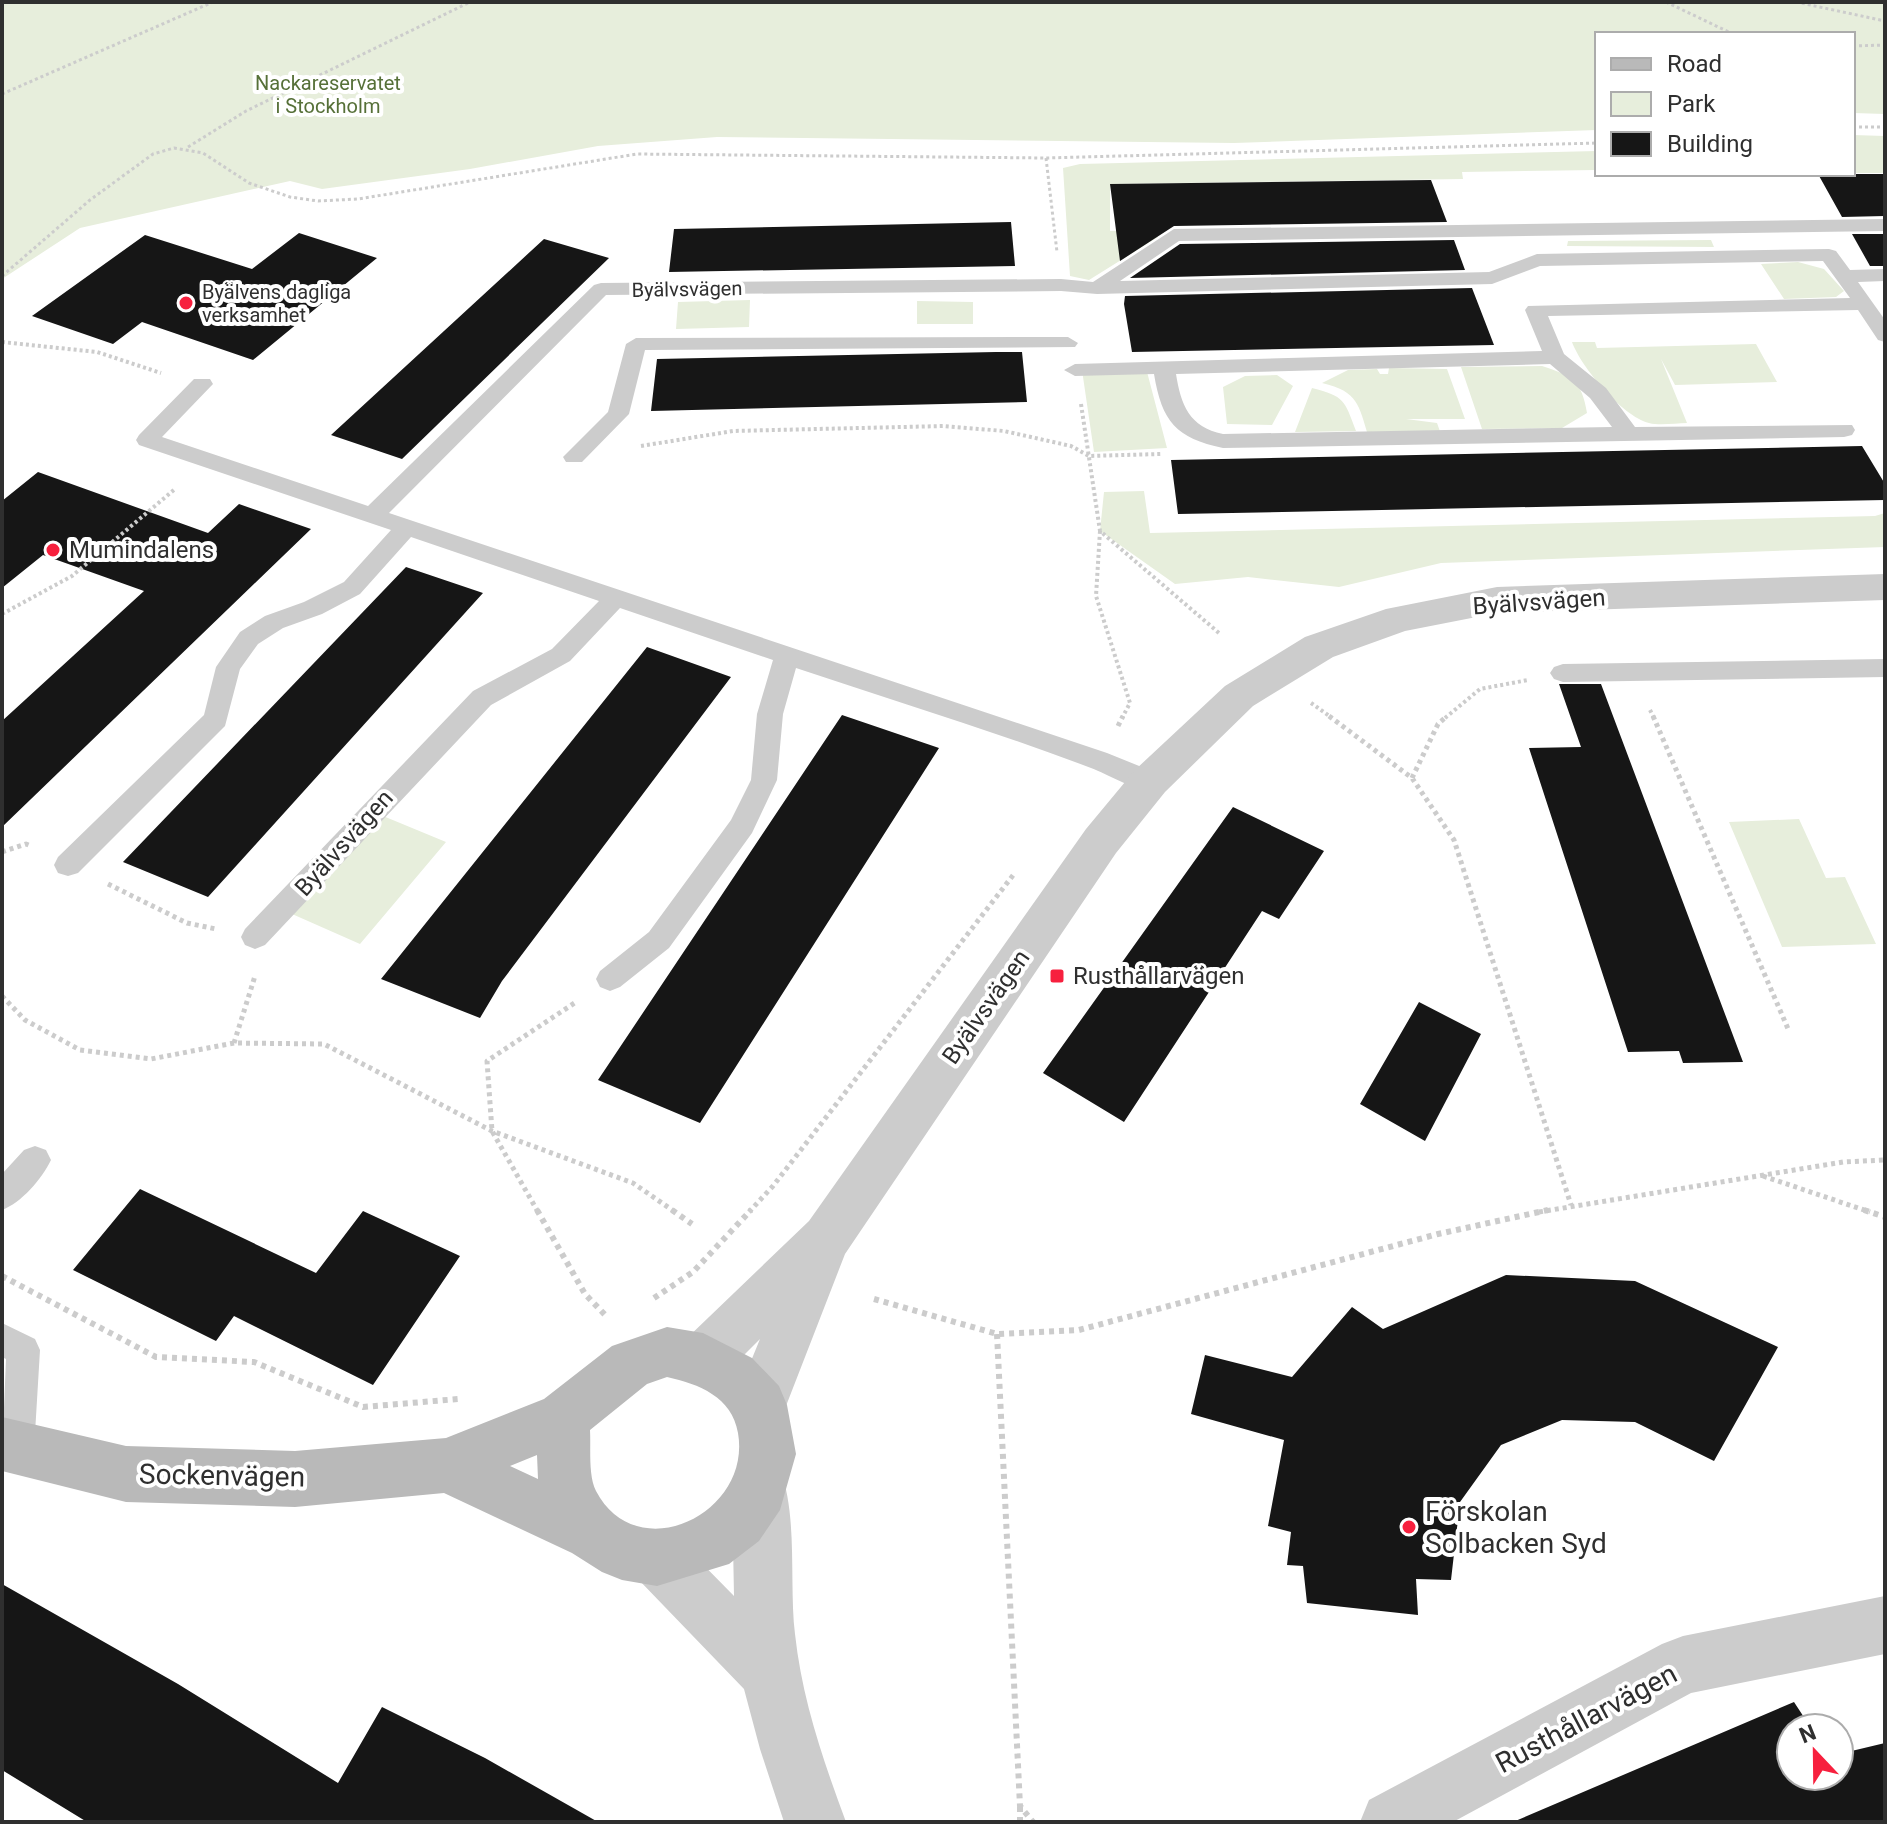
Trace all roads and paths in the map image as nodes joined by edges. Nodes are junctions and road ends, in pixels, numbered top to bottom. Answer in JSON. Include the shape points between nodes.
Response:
{"nodes":[{"id":1,"x":213,"y":2,"type":"edge"},
{"id":2,"x":470,"y":2,"type":"edge"},
{"id":3,"x":1666,"y":2,"type":"edge"},
{"id":4,"x":1796,"y":2,"type":"edge"},
{"id":5,"x":1885,"y":21,"type":"edge"},
{"id":6,"x":1729,"y":32,"type":"edge"},
{"id":7,"x":1885,"y":45,"type":"edge"},
{"id":8,"x":1855,"y":46,"type":"edge"},
{"id":9,"x":2,"y":94,"type":"edge"},
{"id":10,"x":1855,"y":127,"type":"edge"},
{"id":11,"x":1885,"y":127,"type":"edge"},
{"id":12,"x":1595,"y":143,"type":"edge"},
{"id":13,"x":188,"y":148,"type":"junction"},
{"id":14,"x":1046,"y":158,"type":"junction"},
{"id":15,"x":1885,"y":225,"type":"edge"},
{"id":16,"x":1731,"y":227,"type":"junction"},
{"id":17,"x":1514,"y":230,"type":"junction"},
{"id":18,"x":1748,"y":256,"type":"junction"},
{"id":19,"x":1537,"y":260,"type":"junction"},
{"id":20,"x":1885,"y":275,"type":"edge"},
{"id":21,"x":2,"y":276,"type":"edge"},
{"id":22,"x":1844,"y":276,"type":"junction"},
{"id":23,"x":1061,"y":285,"type":"junction"},
{"id":24,"x":1096,"y":288,"type":"junction"},
{"id":25,"x":1864,"y":304,"type":"junction"},
{"id":26,"x":1885,"y":336,"type":"edge"},
{"id":27,"x":2,"y":342,"type":"edge"},
{"id":28,"x":1068,"y":343,"type":"dead end"},
{"id":29,"x":1555,"y":357,"type":"junction"},
{"id":30,"x":1164,"y":368,"type":"junction"},
{"id":31,"x":1075,"y":370,"type":"joint"},
{"id":32,"x":202,"y":384,"type":"joint"},
{"id":33,"x":1182,"y":422,"type":"junction"},
{"id":34,"x":1844,"y":430,"type":"dead end"},
{"id":35,"x":1629,"y":434,"type":"junction"},
{"id":36,"x":579,"y":453,"type":"joint"},
{"id":37,"x":1089,"y":456,"type":"junction"},
{"id":38,"x":207,"y":461,"type":"junction"},
{"id":39,"x":372,"y":516,"type":"junction"},
{"id":40,"x":406,"y":528,"type":"junction"},
{"id":41,"x":1100,"y":531,"type":"junction"},
{"id":42,"x":1885,"y":587,"type":"edge"},
{"id":43,"x":616,"y":598,"type":"junction"},
{"id":44,"x":2,"y":614,"type":"edge"},
{"id":45,"x":1219,"y":633,"type":"dead end"},
{"id":46,"x":787,"y":655,"type":"junction"},
{"id":47,"x":1885,"y":668,"type":"edge"},
{"id":48,"x":1633,"y":672,"type":"junction"},
{"id":49,"x":1563,"y":673,"type":"joint"},
{"id":50,"x":1310,"y":702,"type":"dead end"},
{"id":51,"x":1098,"y":760,"type":"junction"},
{"id":52,"x":1412,"y":778,"type":"junction"},
{"id":53,"x":1150,"y":781,"type":"junction"},
{"id":54,"x":2,"y":852,"type":"edge"},
{"id":55,"x":68,"y":865,"type":"junction"},
{"id":56,"x":1017,"y":871,"type":"dead end"},
{"id":57,"x":255,"y":937,"type":"junction"},
{"id":58,"x":610,"y":979,"type":"joint"},
{"id":59,"x":2,"y":996,"type":"edge"},
{"id":60,"x":1789,"y":1031,"type":"dead end"},
{"id":61,"x":234,"y":1043,"type":"junction"},
{"id":62,"x":492,"y":1131,"type":"junction"},
{"id":63,"x":35,"y":1160,"type":"dead end"},
{"id":64,"x":1885,"y":1160,"type":"edge"},
{"id":65,"x":1762,"y":1176,"type":"junction"},
{"id":66,"x":2,"y":1196,"type":"edge"},
{"id":67,"x":1571,"y":1205,"type":"junction"},
{"id":68,"x":1885,"y":1217,"type":"edge"},
{"id":69,"x":692,"y":1224,"type":"dead end"},
{"id":70,"x":827,"y":1238,"type":"junction"},
{"id":71,"x":2,"y":1276,"type":"edge"},
{"id":72,"x":874,"y":1299,"type":"dead end"},
{"id":73,"x":640,"y":1306,"type":"dead end"},
{"id":74,"x":614,"y":1323,"type":"dead end"},
{"id":75,"x":997,"y":1334,"type":"junction"},
{"id":76,"x":2,"y":1339,"type":"edge"},
{"id":77,"x":703,"y":1359,"type":"junction"},
{"id":78,"x":471,"y":1398,"type":"dead end"},
{"id":79,"x":760,"y":1405,"type":"junction"},
{"id":80,"x":562,"y":1418,"type":"junction"},
{"id":81,"x":9,"y":1447,"type":"edge"},
{"id":82,"x":446,"y":1465,"type":"junction"},
{"id":83,"x":760,"y":1490,"type":"junction"},
{"id":84,"x":592,"y":1533,"type":"junction"},
{"id":85,"x":657,"y":1558,"type":"junction"},
{"id":86,"x":1885,"y":1625,"type":"edge"},
{"id":87,"x":771,"y":1674,"type":"junction"},
{"id":88,"x":1020,"y":1806,"type":"junction"},
{"id":89,"x":815,"y":1822,"type":"edge"},
{"id":90,"x":1020,"y":1822,"type":"edge"},
{"id":91,"x":1033,"y":1822,"type":"edge"},
{"id":92,"x":1391,"y":1822,"type":"edge"}],
"edges":[{"from":1,"to":9,"type":"path"},
{"from":2,"to":13,"type":"path","via":[[246,111]]},
{"from":3,"to":6,"type":"path"},
{"from":4,"to":5,"type":"path"},
{"from":7,"to":8,"type":"path"},
{"from":10,"to":11,"type":"path"},
{"from":12,"to":14,"type":"path"},
{"from":13,"to":14,"type":"path","via":[[249,183],[318,201],[637,154]]},
{"from":13,"to":21,"type":"path","via":[[153,154]]},
{"from":14,"to":23,"type":"path"},
{"from":15,"to":16,"type":"lane"},
{"from":16,"to":17,"type":"lane"},
{"from":16,"to":18,"type":"lane"},
{"from":17,"to":19,"type":"lane"},
{"from":17,"to":24,"type":"lane","via":[[1174,235]]},
{"from":18,"to":19,"type":"lane","name":"Byälvsvägen"},
{"from":18,"to":22,"type":"lane","name":"Byälvsvägen","via":[[1829,255]]},
{"from":19,"to":24,"type":"lane","name":"Byälvsvägen","via":[[1492,278]]},
{"from":20,"to":22,"type":"lane"},
{"from":22,"to":25,"type":"lane","name":"Byälvsvägen"},
{"from":23,"to":24,"type":"lane","name":"Byälvsvägen"},
{"from":23,"to":39,"type":"lane","name":"Byälvsvägen","via":[[601,289]]},
{"from":25,"to":26,"type":"lane","name":"Byälvsvägen"},
{"from":25,"to":29,"type":"lane","via":[[1535,310]]},
{"from":27,"to":32,"type":"path","via":[[97,352]]},
{"from":28,"to":36,"type":"lane","via":[[636,344],[618,414]]},
{"from":29,"to":30,"type":"lane"},
{"from":29,"to":35,"type":"lane","via":[[1598,393]]},
{"from":30,"to":31,"type":"lane"},
{"from":30,"to":33,"type":"lane","via":[[1169,406]]},
{"from":31,"to":37,"type":"path"},
{"from":32,"to":38,"type":"lane","via":[[147,440]]},
{"from":33,"to":35,"type":"lane","via":[[1201,437],[1223,441]]},
{"from":33,"to":37,"type":"path","via":[[1170,434],[1173,453]]},
{"from":34,"to":35,"type":"lane"},
{"from":36,"to":37,"type":"path","via":[[733,431],[944,426],[1004,431],[1071,446]]},
{"from":37,"to":41,"type":"path"},
{"from":38,"to":39,"type":"lane"},
{"from":38,"to":44,"type":"path","via":[[72,576]]},
{"from":39,"to":40,"type":"lane"},
{"from":40,"to":43,"type":"lane"},
{"from":40,"to":55,"type":"lane","via":[[352,588],[249,638],[228,667],[216,719]]},
{"from":41,"to":45,"type":"path"},
{"from":41,"to":51,"type":"path","via":[[1096,596],[1130,703]]},
{"from":42,"to":53,"type":"street","name":"Byälvsvägen","via":[[1497,600],[1400,619],[1319,647],[1239,696]]},
{"from":43,"to":46,"type":"lane"},
{"from":43,"to":57,"type":"lane","name":"Byälvsvägen","via":[[561,655],[482,698]]},
{"from":46,"to":51,"type":"lane"},
{"from":46,"to":58,"type":"lane","via":[[774,692],[764,780],[742,826],[659,940]]},
{"from":47,"to":48,"type":"lane"},
{"from":48,"to":49,"type":"lane"},
{"from":48,"to":60,"type":"path"},
{"from":49,"to":52,"type":"path","via":[[1480,689],[1438,724]]},
{"from":50,"to":52,"type":"path"},
{"from":51,"to":53,"type":"lane"},
{"from":52,"to":67,"type":"path","via":[[1454,840]]},
{"from":53,"to":70,"type":"street","name":"Byälvsvägen","via":[[1101,841]]},
{"from":54,"to":55,"type":"path","via":[[26,844]]},
{"from":55,"to":57,"type":"path","via":[[187,923]]},
{"from":56,"to":73,"type":"path","via":[[773,1186],[693,1272]]},
{"from":57,"to":61,"type":"path","via":[[256,980]]},
{"from":58,"to":62,"type":"path","via":[[487,1061]]},
{"from":59,"to":61,"type":"path","via":[[25,1020],[80,1050],[151,1059]]},
{"from":61,"to":62,"type":"path","via":[[324,1044]]},
{"from":62,"to":69,"type":"path","via":[[633,1183]]},
{"from":62,"to":74,"type":"path","via":[[585,1294]]},
{"from":63,"to":66,"type":"lane"},
{"from":64,"to":65,"type":"path"},
{"from":65,"to":67,"type":"path"},
{"from":65,"to":68,"type":"path"},
{"from":67,"to":75,"type":"path","via":[[1438,1234],[1079,1330]]},
{"from":70,"to":77,"type":"street","name":"Byälvsvägen"},
{"from":70,"to":79,"type":"street","name":"Byälvsvägen"},
{"from":71,"to":78,"type":"path","via":[[156,1357],[254,1362],[363,1407]]},
{"from":72,"to":75,"type":"path"},
{"from":75,"to":88,"type":"path"},
{"from":76,"to":81,"type":"lane","via":[[23,1350]]},
{"from":77,"to":79,"type":"street","via":[[733,1376]]},
{"from":77,"to":80,"type":"street","via":[[667,1352],[631,1364]]},
{"from":79,"to":83,"type":"street","via":[[769,1454]]},
{"from":80,"to":82,"type":"street","name":"Sockenvägen"},
{"from":80,"to":84,"type":"street","via":[[566,1483]]},
{"from":81,"to":82,"type":"street","name":"Sockenvägen","via":[[126,1474],[295,1479]]},
{"from":82,"to":84,"type":"street"},
{"from":83,"to":85,"type":"street","via":[[739,1521],[709,1544]]},
{"from":83,"to":87,"type":"street"},
{"from":84,"to":85,"type":"street","via":[[622,1552]]},
{"from":85,"to":87,"type":"street"},
{"from":86,"to":92,"type":"street","name":"Rusthållarvägen","via":[[1683,1665]]},
{"from":87,"to":89,"type":"street","via":[[788,1746]]},
{"from":88,"to":90,"type":"path"},
{"from":88,"to":91,"type":"path"}]}
